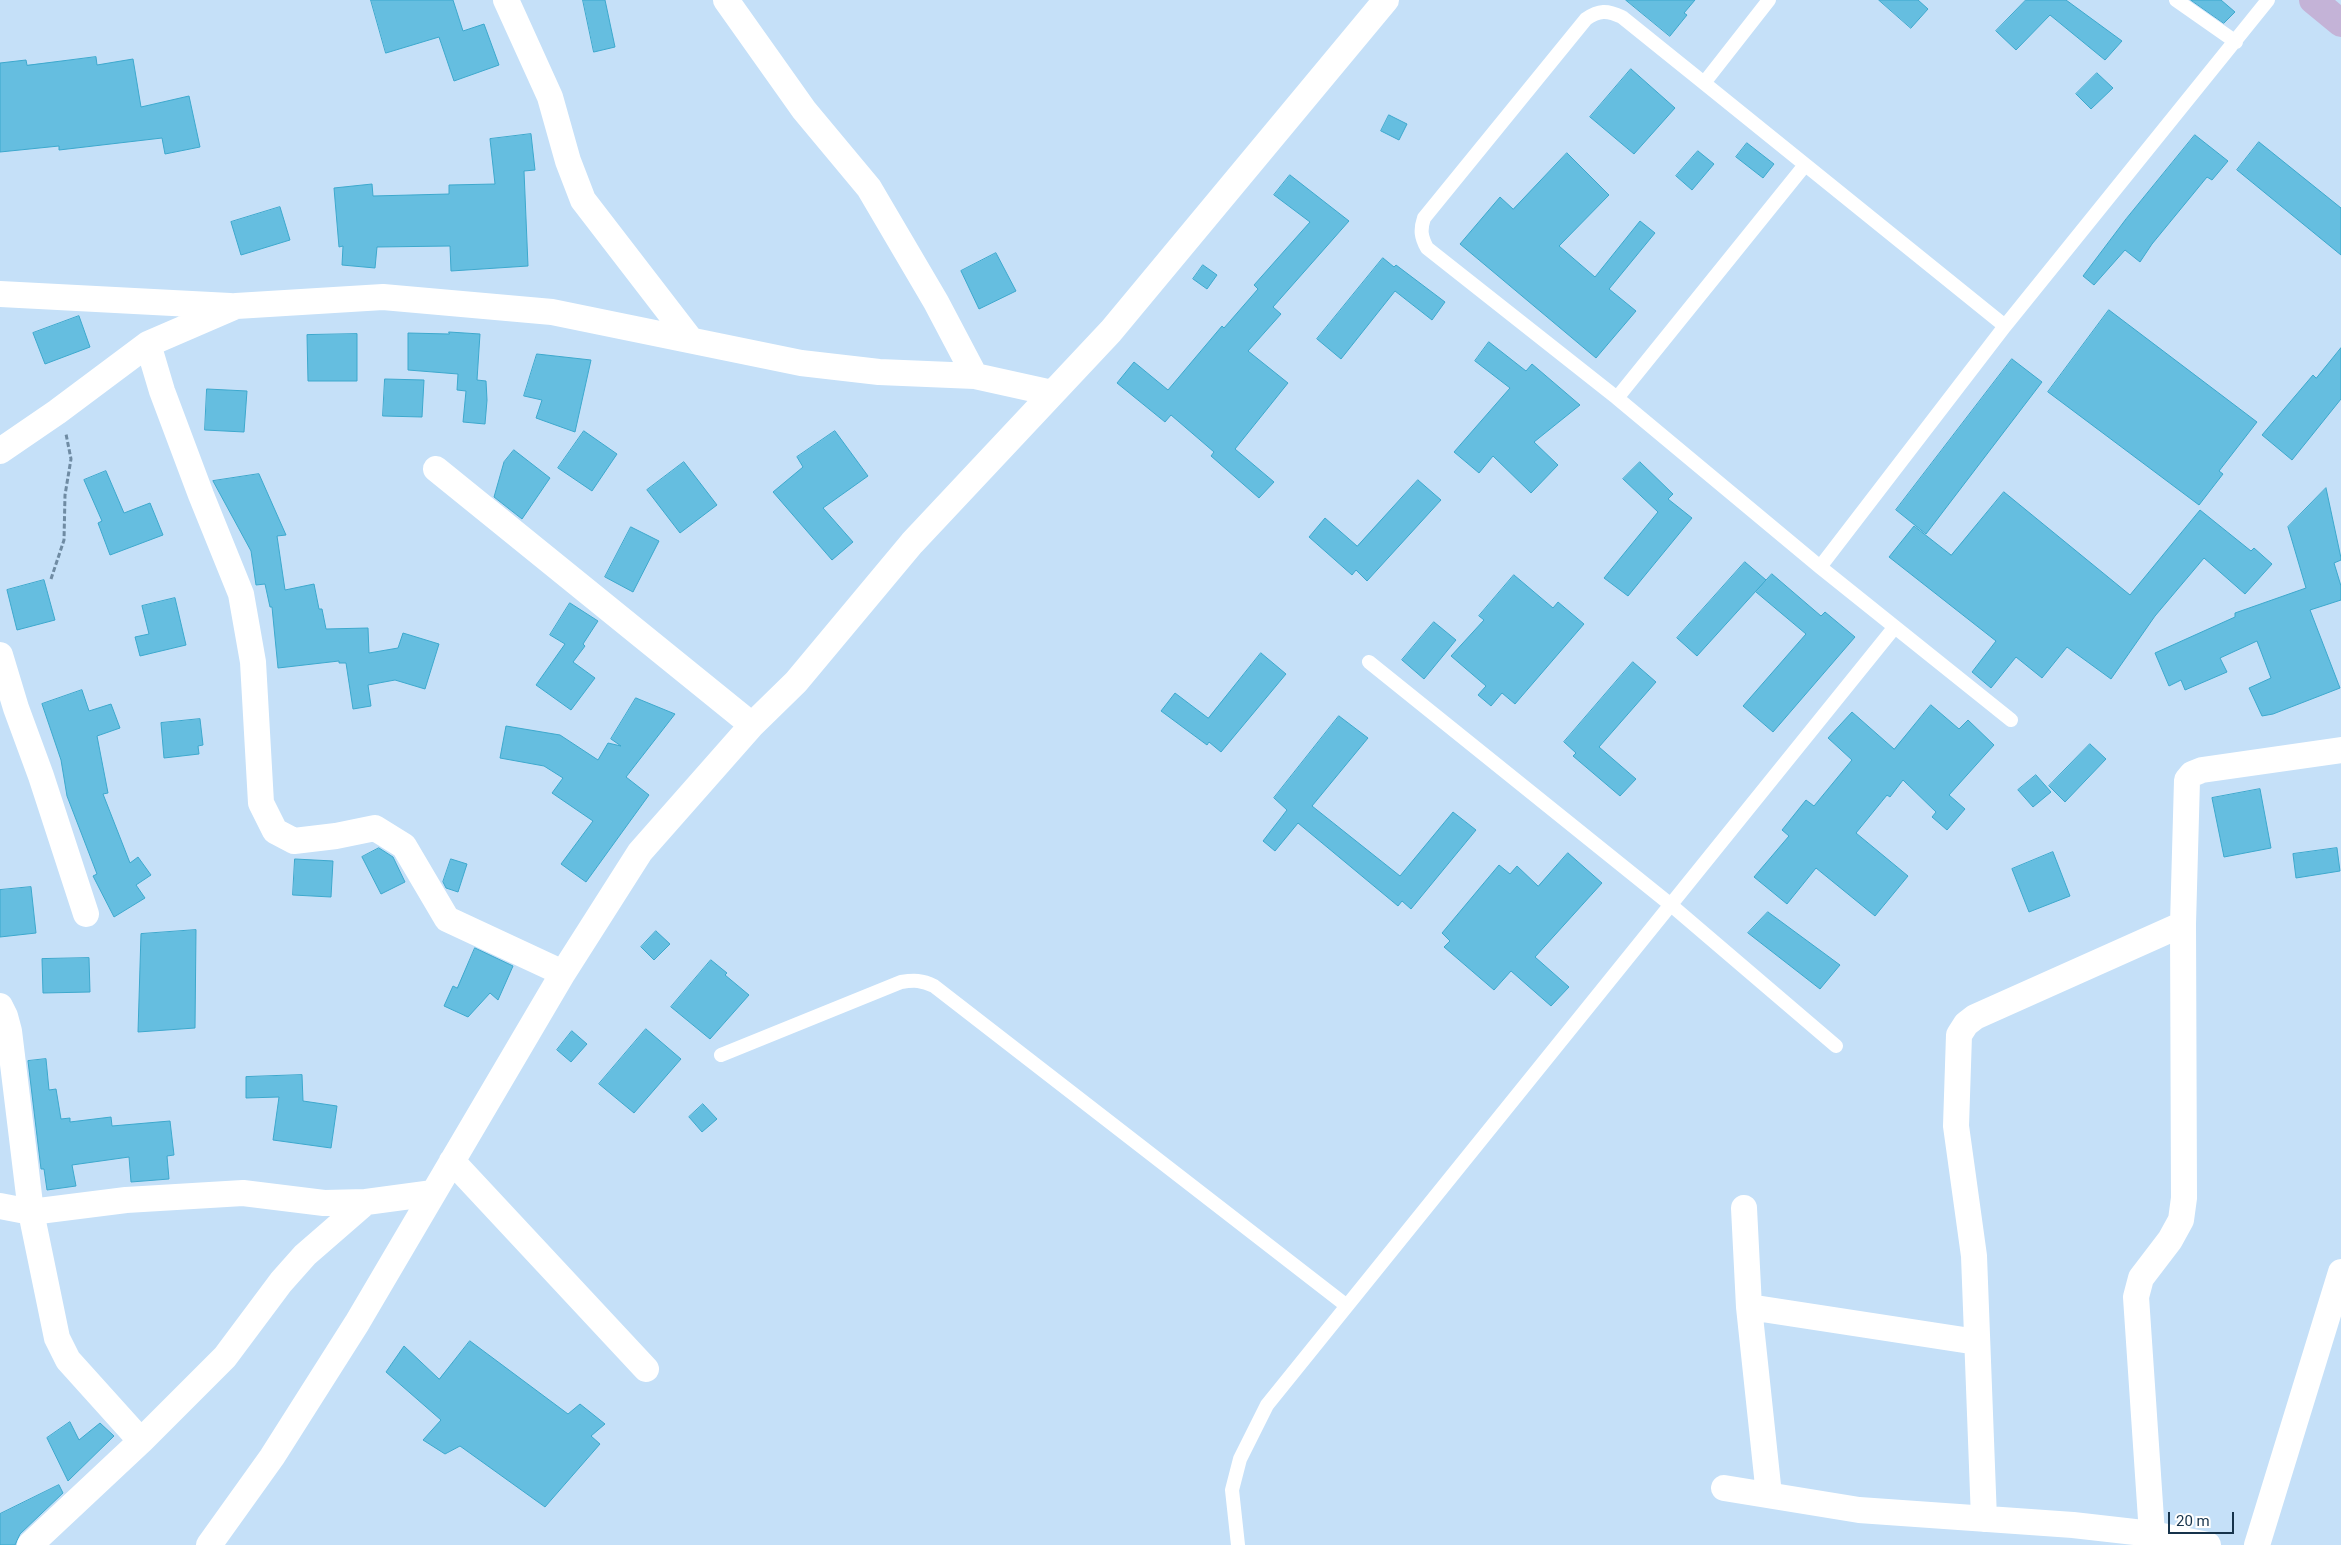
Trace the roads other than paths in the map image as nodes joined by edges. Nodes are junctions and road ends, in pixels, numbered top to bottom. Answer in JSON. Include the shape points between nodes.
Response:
{"nodes":[{"id":1,"x":506,"y":0,"type":"edge"},
{"id":2,"x":726,"y":0,"type":"edge"},
{"id":3,"x":1386,"y":0,"type":"edge"},
{"id":4,"x":1769,"y":0,"type":"edge"},
{"id":5,"x":2176,"y":0,"type":"edge"},
{"id":6,"x":2268,"y":0,"type":"edge"},
{"id":7,"x":2313,"y":0,"type":"edge"},
{"id":8,"x":2341,"y":23,"type":"edge"},
{"id":9,"x":2236,"y":42,"type":"junction"},
{"id":10,"x":1704,"y":83,"type":"junction"},
{"id":11,"x":1805,"y":165,"type":"junction"},
{"id":12,"x":0,"y":294,"type":"edge"},
{"id":13,"x":236,"y":306,"type":"junction"},
{"id":14,"x":2005,"y":326,"type":"junction"},
{"id":15,"x":690,"y":339,"type":"junction"},
{"id":16,"x":148,"y":344,"type":"junction"},
{"id":17,"x":975,"y":376,"type":"junction"},
{"id":18,"x":1052,"y":393,"type":"junction"},
{"id":19,"x":1617,"y":398,"type":"junction"},
{"id":20,"x":0,"y":451,"type":"edge"},
{"id":21,"x":436,"y":469,"type":"dead end"},
{"id":22,"x":1820,"y":568,"type":"junction"},
{"id":23,"x":1894,"y":628,"type":"junction"},
{"id":24,"x":0,"y":655,"type":"edge"},
{"id":25,"x":1369,"y":662,"type":"dead end"},
{"id":26,"x":2011,"y":720,"type":"dead end"},
{"id":27,"x":752,"y":725,"type":"junction"},
{"id":28,"x":2341,"y":750,"type":"edge"},
{"id":29,"x":1670,"y":905,"type":"junction"},
{"id":30,"x":86,"y":914,"type":"dead end"},
{"id":31,"x":2183,"y":924,"type":"junction"},
{"id":32,"x":562,"y":973,"type":"junction"},
{"id":33,"x":0,"y":1006,"type":"edge"},
{"id":34,"x":1836,"y":1046,"type":"dead end"},
{"id":35,"x":720,"y":1055,"type":"dead end"},
{"id":36,"x":452,"y":1161,"type":"junction"},
{"id":37,"x":433,"y":1193,"type":"junction"},
{"id":38,"x":366,"y":1202,"type":"junction"},
{"id":39,"x":0,"y":1206,"type":"edge"},
{"id":40,"x":1744,"y":1208,"type":"dead end"},
{"id":41,"x":30,"y":1212,"type":"junction"},
{"id":42,"x":2341,"y":1272,"type":"edge"},
{"id":43,"x":1348,"y":1306,"type":"junction"},
{"id":44,"x":1749,"y":1307,"type":"junction"},
{"id":45,"x":1977,"y":1342,"type":"junction"},
{"id":46,"x":646,"y":1369,"type":"dead end"},
{"id":47,"x":140,"y":1441,"type":"junction"},
{"id":48,"x":1724,"y":1488,"type":"dead end"},
{"id":49,"x":1769,"y":1496,"type":"junction"},
{"id":50,"x":1984,"y":1519,"type":"junction"},
{"id":51,"x":2152,"y":1534,"type":"junction"},
{"id":52,"x":30,"y":1545,"type":"edge"},
{"id":53,"x":209,"y":1545,"type":"edge"},
{"id":54,"x":1238,"y":1545,"type":"edge"},
{"id":55,"x":2208,"y":1545,"type":"edge"},
{"id":56,"x":2258,"y":1545,"type":"edge"}],
"edges":[{"from":1,"to":15,"type":"street","via":[[550,97],[570,170],[583,200]]},
{"from":2,"to":17,"type":"street","via":[[804,110],[869,188]]},
{"from":3,"to":18,"type":"street","via":[[1111,331]]},
{"from":4,"to":10,"type":"lane"},
{"from":5,"to":9,"type":"lane"},
{"from":6,"to":9,"type":"lane"},
{"from":7,"to":8,"type":"main road"},
{"from":9,"to":14,"type":"lane"},
{"from":10,"to":11,"type":"lane"},
{"from":10,"to":19,"type":"lane","via":[[1622,17],[1610,11],[1597,12],[1586,19],[1449,187],[1424,218],[1421,228],[1427,248]]},
{"from":11,"to":14,"type":"lane"},
{"from":11,"to":19,"type":"lane"},
{"from":12,"to":13,"type":"street"},
{"from":13,"to":15,"type":"street","via":[[383,297],[552,312]]},
{"from":13,"to":16,"type":"street"},
{"from":14,"to":22,"type":"lane"},
{"from":15,"to":17,"type":"street","via":[[801,363],[879,372]]},
{"from":16,"to":20,"type":"street"},
{"from":16,"to":32,"type":"street","via":[[200,495],[241,594],[253,662],[261,803],[274,831],[294,841],[375,828],[404,846],[447,919]]},
{"from":17,"to":18,"type":"street"},
{"from":18,"to":27,"type":"street","via":[[912,543],[796,682]]},
{"from":19,"to":22,"type":"lane"},
{"from":21,"to":27,"type":"street"},
{"from":22,"to":23,"type":"lane"},
{"from":23,"to":26,"type":"lane"},
{"from":23,"to":29,"type":"lane"},
{"from":24,"to":30,"type":"street"},
{"from":25,"to":29,"type":"lane"},
{"from":27,"to":32,"type":"street","via":[[640,852]]},
{"from":28,"to":31,"type":"street","via":[[2192,774],[2187,780],[2186,790]]},
{"from":29,"to":34,"type":"lane"},
{"from":29,"to":43,"type":"lane"},
{"from":31,"to":45,"type":"street","via":[[1975,1017],[1959,1035],[1956,1126],[1974,1256]]},
{"from":31,"to":51,"type":"street","via":[[2184,1198],[2180,1220],[2170,1240],[2141,1278],[2136,1297]]},
{"from":32,"to":36,"type":"street"},
{"from":33,"to":41,"type":"street","via":[[9,1032]]},
{"from":35,"to":43,"type":"lane","via":[[901,982],[924,981]]},
{"from":36,"to":37,"type":"street"},
{"from":36,"to":46,"type":"street"},
{"from":37,"to":38,"type":"street"},
{"from":37,"to":53,"type":"street","via":[[272,1457]]},
{"from":38,"to":41,"type":"street","via":[[324,1203],[243,1193],[126,1200]]},
{"from":38,"to":47,"type":"street","via":[[305,1255],[225,1357]]},
{"from":39,"to":41,"type":"street"},
{"from":40,"to":44,"type":"street"},
{"from":41,"to":47,"type":"street","via":[[61,1349]]},
{"from":42,"to":56,"type":"street"},
{"from":43,"to":54,"type":"lane","via":[[1266,1405],[1254,1427],[1240,1459],[1232,1490]]},
{"from":44,"to":45,"type":"street"},
{"from":44,"to":49,"type":"street"},
{"from":45,"to":50,"type":"street"},
{"from":47,"to":52,"type":"street"},
{"from":48,"to":49,"type":"street"},
{"from":49,"to":50,"type":"street","via":[[1859,1510]]},
{"from":50,"to":51,"type":"street"},
{"from":51,"to":55,"type":"street"}]}
